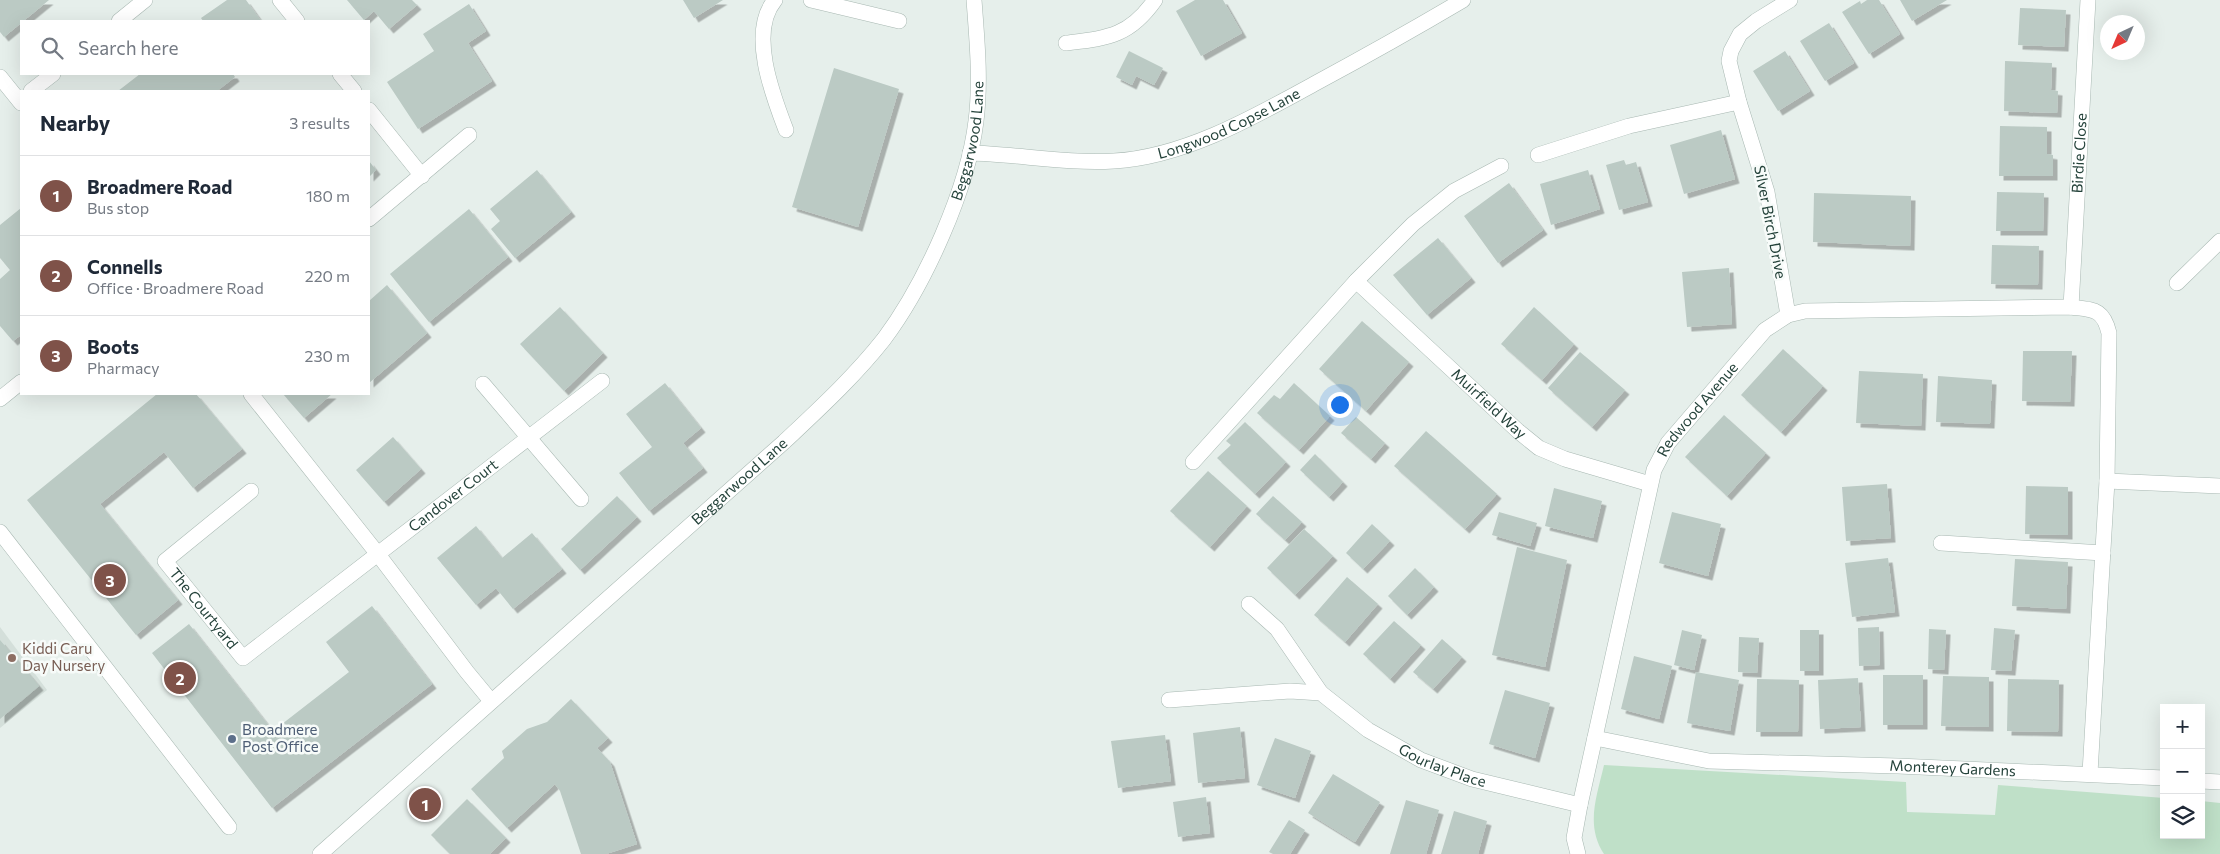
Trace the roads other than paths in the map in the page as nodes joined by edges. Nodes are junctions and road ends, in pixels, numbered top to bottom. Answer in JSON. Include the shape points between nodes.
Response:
{"nodes":[{"id":1,"x":145,"y":0,"type":"edge"},
{"id":2,"x":280,"y":0,"type":"edge"},
{"id":3,"x":775,"y":0,"type":"edge"},
{"id":4,"x":811,"y":0,"type":"edge"},
{"id":5,"x":974,"y":0,"type":"edge"},
{"id":6,"x":1155,"y":0,"type":"edge"},
{"id":7,"x":1463,"y":0,"type":"edge"},
{"id":8,"x":1790,"y":0,"type":"edge"},
{"id":9,"x":2088,"y":0,"type":"edge"},
{"id":10,"x":120,"y":20,"type":"edge"},
{"id":11,"x":296,"y":20,"type":"edge"},
{"id":12,"x":899,"y":21,"type":"dead end"},
{"id":13,"x":1066,"y":43,"type":"dead end"},
{"id":14,"x":52,"y":75,"type":"edge"},
{"id":15,"x":341,"y":75,"type":"edge"},
{"id":16,"x":0,"y":77,"type":"edge"},
{"id":17,"x":33,"y":90,"type":"edge"},
{"id":18,"x":353,"y":90,"type":"edge"},
{"id":19,"x":20,"y":95,"type":"edge"},
{"id":20,"x":1739,"y":102,"type":"junction"},
{"id":21,"x":370,"y":111,"type":"edge"},
{"id":22,"x":786,"y":130,"type":"dead end"},
{"id":23,"x":470,"y":135,"type":"dead end"},
{"id":24,"x":970,"y":154,"type":"junction"},
{"id":25,"x":1538,"y":155,"type":"dead end"},
{"id":26,"x":1501,"y":166,"type":"dead end"},
{"id":27,"x":422,"y":176,"type":"junction"},
{"id":28,"x":370,"y":218,"type":"edge"},
{"id":29,"x":2220,"y":241,"type":"edge"},
{"id":30,"x":1356,"y":281,"type":"junction"},
{"id":31,"x":2177,"y":283,"type":"dead end"},
{"id":32,"x":2071,"y":307,"type":"junction"},
{"id":33,"x":1788,"y":315,"type":"junction"},
{"id":34,"x":602,"y":380,"type":"dead end"},
{"id":35,"x":20,"y":383,"type":"edge"},
{"id":36,"x":483,"y":384,"type":"dead end"},
{"id":37,"x":252,"y":395,"type":"edge"},
{"id":38,"x":1,"y":397,"type":"edge"},
{"id":39,"x":529,"y":438,"type":"junction"},
{"id":40,"x":1193,"y":462,"type":"dead end"},
{"id":41,"x":2107,"y":481,"type":"junction"},
{"id":42,"x":1650,"y":484,"type":"junction"},
{"id":43,"x":2220,"y":486,"type":"edge"},
{"id":44,"x":251,"y":491,"type":"dead end"},
{"id":45,"x":581,"y":499,"type":"dead end"},
{"id":46,"x":0,"y":532,"type":"edge"},
{"id":47,"x":1941,"y":543,"type":"dead end"},
{"id":48,"x":377,"y":553,"type":"junction"},
{"id":49,"x":2103,"y":553,"type":"junction"},
{"id":50,"x":1250,"y":604,"type":"dead end"},
{"id":51,"x":1321,"y":693,"type":"junction"},
{"id":52,"x":1169,"y":700,"type":"dead end"},
{"id":53,"x":491,"y":701,"type":"junction"},
{"id":54,"x":1596,"y":738,"type":"junction"},
{"id":55,"x":2090,"y":773,"type":"junction"},
{"id":56,"x":2160,"y":778,"type":"edge"},
{"id":57,"x":2205,"y":780,"type":"edge"},
{"id":58,"x":2220,"y":782,"type":"edge"},
{"id":59,"x":1580,"y":805,"type":"junction"},
{"id":60,"x":229,"y":827,"type":"dead end"},
{"id":61,"x":320,"y":854,"type":"edge"},
{"id":62,"x":1578,"y":854,"type":"edge"}],
"edges":[{"from":1,"to":10,"type":"street"},
{"from":2,"to":11,"type":"street"},
{"from":3,"to":22,"type":"street","via":[[770,6],[762,37],[770,86]]},
{"from":4,"to":12,"type":"street"},
{"from":5,"to":24,"type":"street","name":"Beggarwood Lane","via":[[978,83]]},
{"from":6,"to":13,"type":"street","via":[[1128,29],[1107,38]]},
{"from":7,"to":24,"type":"street","name":"Longwood Copse Lane","via":[[1286,100],[1227,129],[1170,150],[1114,162]]},
{"from":8,"to":20,"type":"street","name":"Silver Birch Drive","via":[[1748,27],[1735,42],[1729,61]]},
{"from":9,"to":32,"type":"street","name":"Birdie Close"},
{"from":14,"to":17,"type":"street"},
{"from":15,"to":18,"type":"street"},
{"from":16,"to":19,"type":"street"},
{"from":20,"to":25,"type":"street","via":[[1629,126]]},
{"from":20,"to":33,"type":"street","name":"Silver Birch Drive","via":[[1767,192]]},
{"from":21,"to":27,"type":"street"},
{"from":23,"to":27,"type":"street"},
{"from":24,"to":53,"type":"street","name":"Beggarwood Lane","via":[[945,226],[911,296],[884,338],[857,371],[784,442]]},
{"from":26,"to":30,"type":"street","via":[[1454,191],[1413,224]]},
{"from":27,"to":28,"type":"street"},
{"from":29,"to":31,"type":"street"},
{"from":30,"to":40,"type":"street"},
{"from":30,"to":42,"type":"street","name":"Muirfield Way","via":[[1539,448]]},
{"from":32,"to":33,"type":"street","name":"Redwood Avenue","via":[[1823,310]]},
{"from":32,"to":41,"type":"street","name":"Redwood Avenue","via":[[2098,311],[2106,320],[2109,333]]},
{"from":33,"to":42,"type":"street","name":"Redwood Avenue","via":[[1765,330],[1668,443]]},
{"from":34,"to":39,"type":"street","name":"Candover Court"},
{"from":35,"to":38,"type":"street"},
{"from":36,"to":39,"type":"street"},
{"from":37,"to":48,"type":"street"},
{"from":39,"to":45,"type":"street"},
{"from":39,"to":48,"type":"street","name":"Candover Court"},
{"from":41,"to":43,"type":"street"},
{"from":41,"to":49,"type":"street"},
{"from":42,"to":54,"type":"street","name":"Redwood Avenue"},
{"from":44,"to":48,"type":"street","name":"The Courtyard","via":[[165,561],[243,658]]},
{"from":46,"to":60,"type":"street"},
{"from":47,"to":49,"type":"street"},
{"from":48,"to":53,"type":"street"},
{"from":49,"to":55,"type":"street"},
{"from":50,"to":51,"type":"street","name":"Gourlay Place","via":[[1277,629]]},
{"from":51,"to":52,"type":"street","via":[[1290,691]]},
{"from":51,"to":59,"type":"street","name":"Gourlay Place","via":[[1368,730],[1421,760],[1472,779]]},
{"from":53,"to":61,"type":"street","name":"Beggarwood Lane"},
{"from":54,"to":55,"type":"street","name":"Monterey Gardens","via":[[1709,761]]},
{"from":54,"to":59,"type":"street","name":"Redwood Avenue"},
{"from":55,"to":56,"type":"street","name":"Monterey Gardens"},
{"from":57,"to":58,"type":"street"},
{"from":59,"to":62,"type":"street","name":"Redwood Avenue","via":[[1574,838]]}]}
